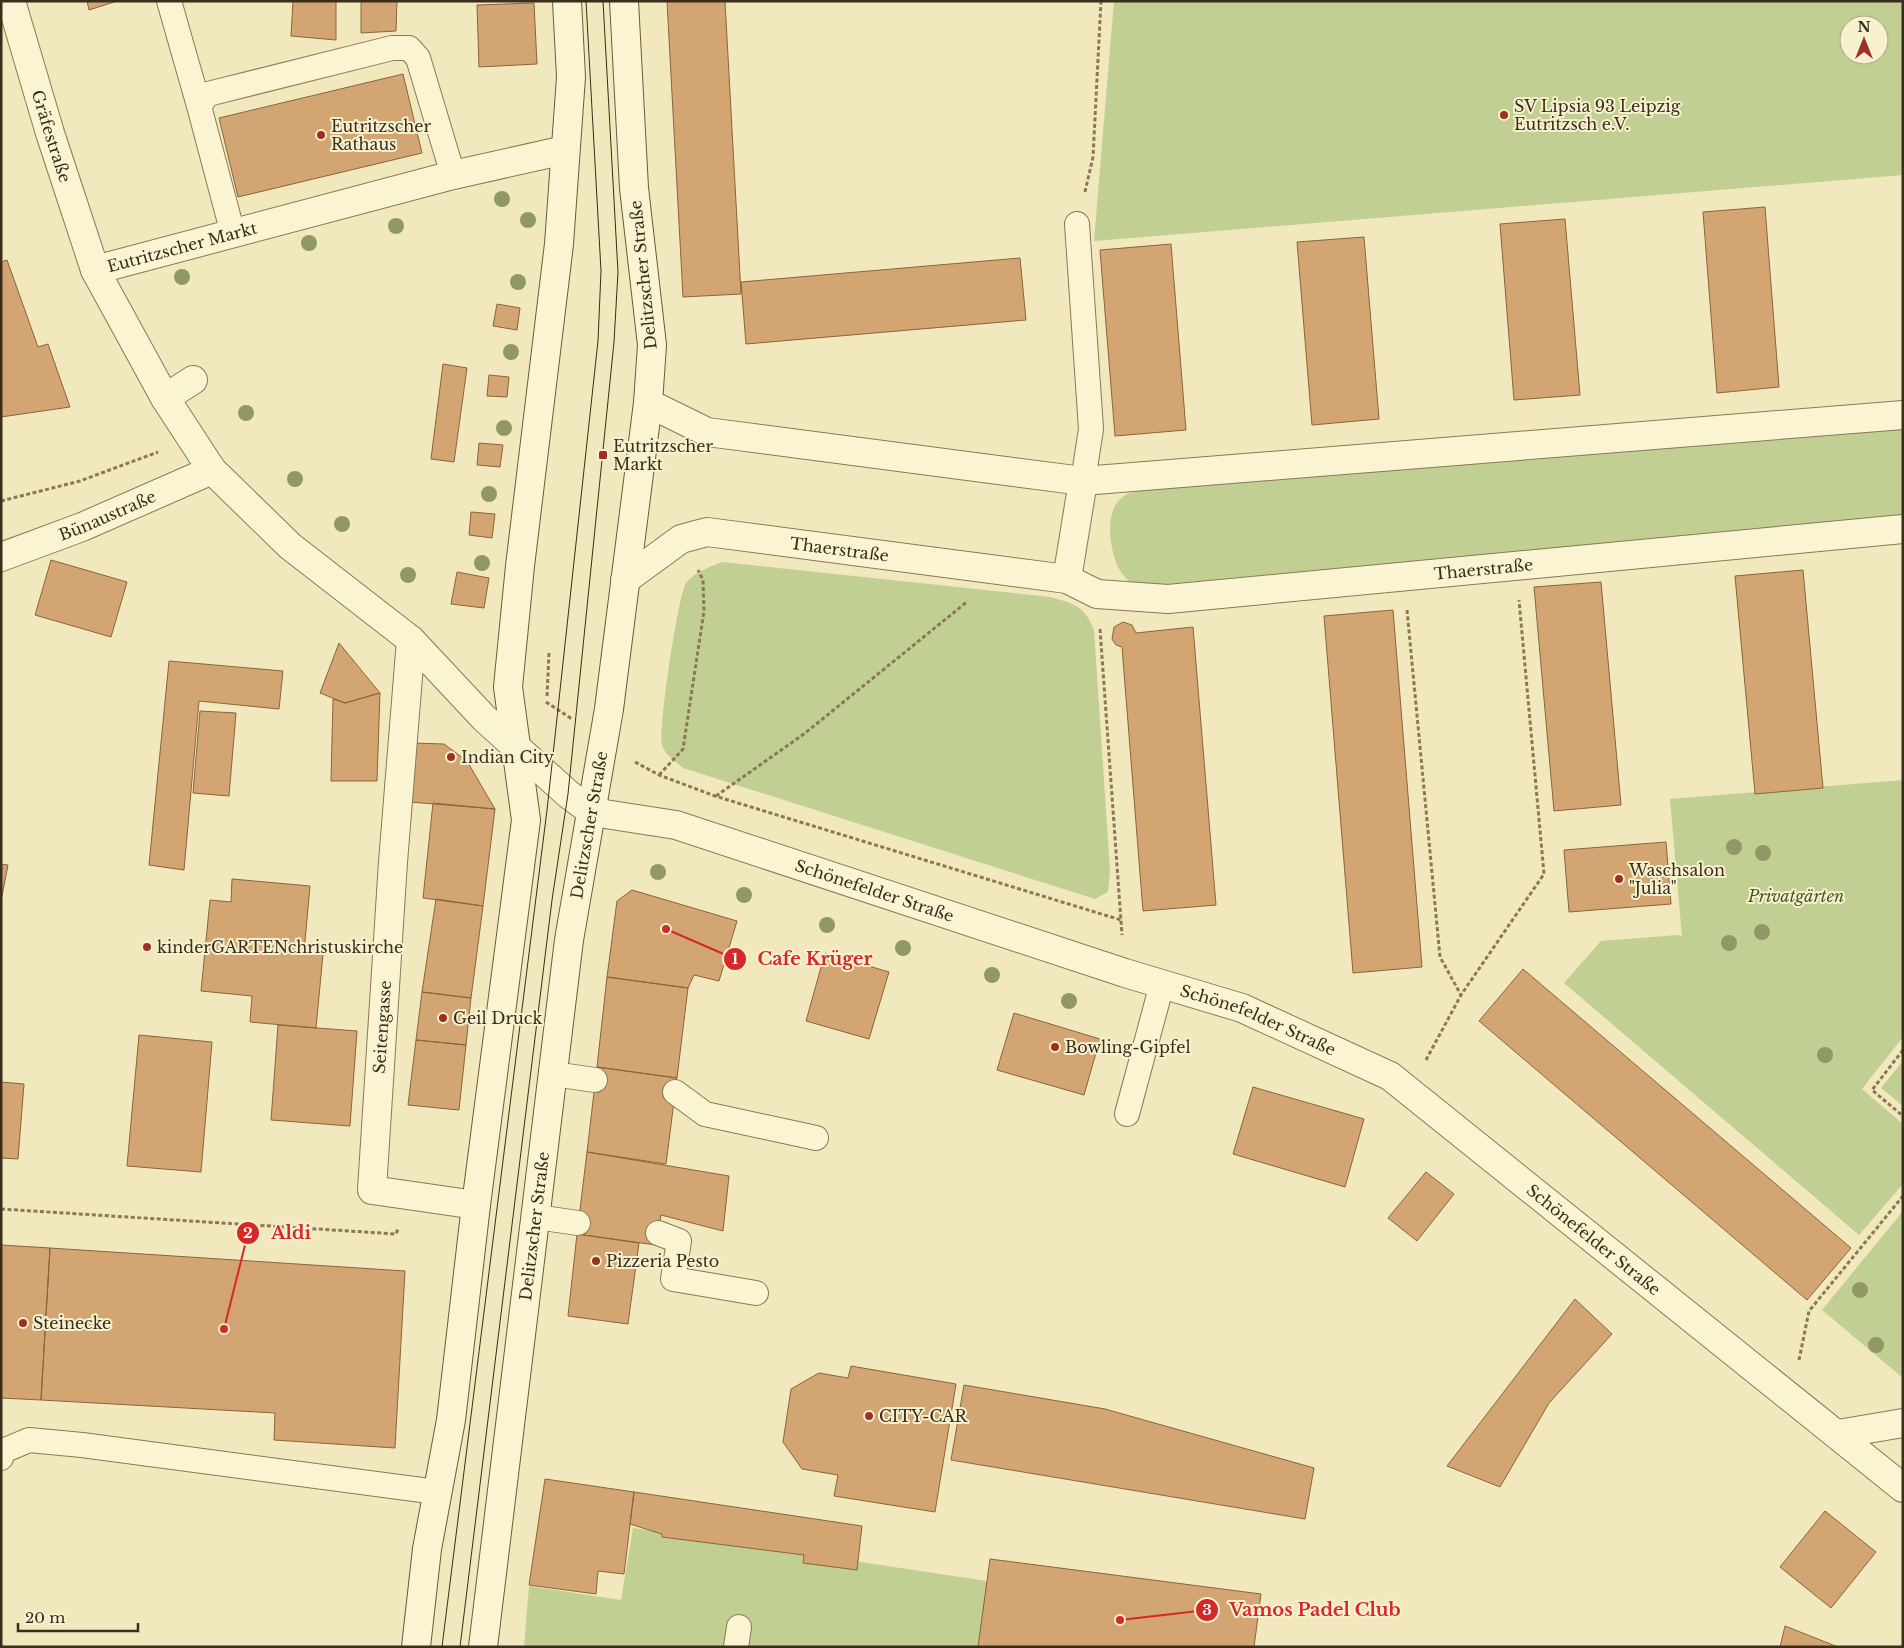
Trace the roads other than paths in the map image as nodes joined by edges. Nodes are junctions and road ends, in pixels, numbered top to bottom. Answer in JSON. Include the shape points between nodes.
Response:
{"nodes":[{"id":1,"x":11,"y":1,"type":"edge"},
{"id":2,"x":168,"y":1,"type":"edge"},
{"id":3,"x":567,"y":1,"type":"edge"},
{"id":4,"x":624,"y":1,"type":"edge"},
{"id":5,"x":199,"y":106,"type":"junction"},
{"id":6,"x":565,"y":150,"type":"junction"},
{"id":7,"x":453,"y":175,"type":"junction"},
{"id":8,"x":1077,"y":224,"type":"road end"},
{"id":9,"x":233,"y":234,"type":"junction"},
{"id":10,"x":95,"y":270,"type":"junction"},
{"id":11,"x":193,"y":380,"type":"dead end"},
{"id":12,"x":165,"y":398,"type":"junction"},
{"id":13,"x":648,"y":403,"type":"junction"},
{"id":14,"x":1903,"y":415,"type":"edge"},
{"id":15,"x":212,"y":470,"type":"junction"},
{"id":16,"x":1083,"y":482,"type":"junction"},
{"id":17,"x":1903,"y":530,"type":"edge"},
{"id":18,"x":1,"y":557,"type":"edge"},
{"id":19,"x":1067,"y":579,"type":"junction"},
{"id":20,"x":625,"y":580,"type":"junction"},
{"id":21,"x":411,"y":640,"type":"junction"},
{"id":22,"x":515,"y":744,"type":"junction"},
{"id":23,"x":592,"y":812,"type":"junction"},
{"id":24,"x":1162,"y":984,"type":"junction"},
{"id":25,"x":554,"y":1074,"type":"junction"},
{"id":26,"x":595,"y":1080,"type":"dead end"},
{"id":27,"x":675,"y":1092,"type":"dead end"},
{"id":28,"x":1127,"y":1114,"type":"dead end"},
{"id":29,"x":816,"y":1138,"type":"dead end"},
{"id":30,"x":476,"y":1205,"type":"junction"},
{"id":31,"x":536,"y":1217,"type":"junction"},
{"id":32,"x":578,"y":1223,"type":"dead end"},
{"id":33,"x":658,"y":1233,"type":"dead end"},
{"id":34,"x":756,"y":1294,"type":"dead end"},
{"id":35,"x":1903,"y":1423,"type":"edge"},
{"id":36,"x":1838,"y":1434,"type":"junction"},
{"id":37,"x":1,"y":1458,"type":"edge"},
{"id":38,"x":1903,"y":1488,"type":"edge"},
{"id":39,"x":437,"y":1492,"type":"junction"},
{"id":40,"x":416,"y":1647,"type":"edge"},
{"id":41,"x":483,"y":1647,"type":"edge"}],
"edges":[{"from":1,"to":10,"type":"street","name":"Gräfestraße"},
{"from":2,"to":5,"type":"lane"},
{"from":3,"to":6,"type":"street","via":[[571,77]]},
{"from":4,"to":13,"type":"street","name":"Delitzscher Straße","via":[[634,188],[652,345]]},
{"from":5,"to":7,"type":"lane","via":[[208,94],[392,48],[409,48],[418,58]]},
{"from":5,"to":9,"type":"lane"},
{"from":6,"to":7,"type":"street","name":"Eutritzscher Markt"},
{"from":6,"to":22,"type":"street","via":[[554,302],[512,635],[508,687]]},
{"from":7,"to":9,"type":"street","name":"Eutritzscher Markt","via":[[354,211]]},
{"from":8,"to":16,"type":"lane","via":[[1092,429]]},
{"from":9,"to":10,"type":"street","name":"Eutritzscher Markt"},
{"from":10,"to":12,"type":"street","name":"Eutritzscher Markt"},
{"from":11,"to":12,"type":"street"},
{"from":12,"to":15,"type":"street","name":"Eutritzscher Markt"},
{"from":13,"to":16,"type":"street","via":[[707,432]]},
{"from":13,"to":20,"type":"street","name":"Delitzscher Straße"},
{"from":14,"to":16,"type":"street"},
{"from":15,"to":18,"type":"street","name":"Bünaustraße","via":[[82,527]]},
{"from":15,"to":21,"type":"street","name":"Eutritzscher Markt","via":[[290,546]]},
{"from":16,"to":19,"type":"street"},
{"from":17,"to":19,"type":"street","name":"Thaerstraße","via":[[1168,599],[1097,594]]},
{"from":19,"to":20,"type":"street","name":"Thaerstraße","via":[[707,532],[681,539]]},
{"from":20,"to":23,"type":"street","name":"Delitzscher Straße"},
{"from":21,"to":22,"type":"street","name":"Eutritzscher Markt","via":[[484,718]]},
{"from":21,"to":30,"type":"street","name":"Seitengasse","via":[[372,1190]]},
{"from":22,"to":23,"type":"street","name":"Schönefelder Straße"},
{"from":22,"to":30,"type":"street","via":[[526,820]]},
{"from":23,"to":24,"type":"street","name":"Schönefelder Straße","via":[[676,825]]},
{"from":23,"to":25,"type":"street","name":"Delitzscher Straße","via":[[569,940]]},
{"from":24,"to":28,"type":"lane"},
{"from":24,"to":36,"type":"street","name":"Schönefelder Straße","via":[[1242,1008],[1390,1076]]},
{"from":25,"to":26,"type":"lane"},
{"from":25,"to":31,"type":"street","name":"Delitzscher Straße"},
{"from":27,"to":29,"type":"lane","via":[[705,1114]]},
{"from":30,"to":39,"type":"street","via":[[451,1420]]},
{"from":31,"to":32,"type":"lane"},
{"from":31,"to":41,"type":"street","name":"Delitzscher Straße"},
{"from":33,"to":34,"type":"lane","via":[[679,1241],[673,1279]]},
{"from":35,"to":36,"type":"street"},
{"from":36,"to":38,"type":"street","name":"Schönefelder Straße"},
{"from":37,"to":39,"type":"lane","via":[[3,1451],[28,1440]]},
{"from":39,"to":40,"type":"street"}]}
